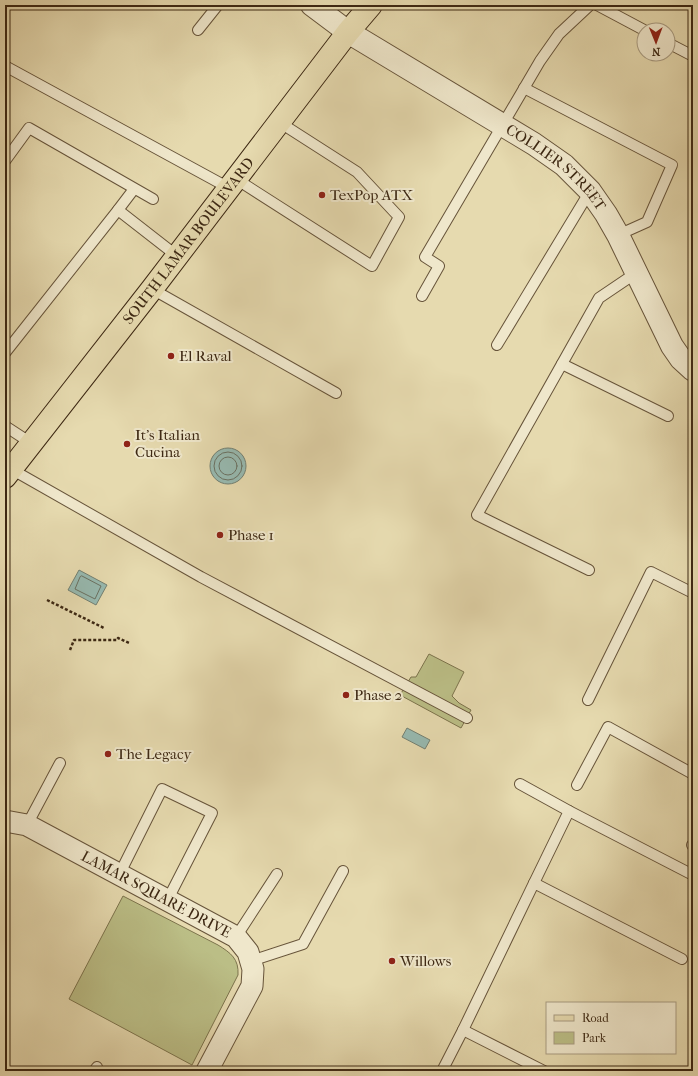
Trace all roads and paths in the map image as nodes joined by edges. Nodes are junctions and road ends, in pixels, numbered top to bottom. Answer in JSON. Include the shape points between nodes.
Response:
{"nodes":[{"id":1,"x":218,"y":5,"type":"edge"},
{"id":2,"x":371,"y":5,"type":"edge"},
{"id":3,"x":590,"y":5,"type":"edge"},
{"id":4,"x":597,"y":5,"type":"edge"},
{"id":5,"x":314,"y":6,"type":"edge"},
{"id":6,"x":636,"y":26,"type":"edge"},
{"id":7,"x":198,"y":30,"type":"dead end"},
{"id":8,"x":348,"y":32,"type":"junction"},
{"id":9,"x":676,"y":47,"type":"edge"},
{"id":10,"x":693,"y":56,"type":"edge"},
{"id":11,"x":5,"y":66,"type":"edge"},
{"id":12,"x":524,"y":88,"type":"junction"},
{"id":13,"x":279,"y":122,"type":"junction"},
{"id":14,"x":502,"y":124,"type":"junction"},
{"id":15,"x":5,"y":160,"type":"edge"},
{"id":16,"x":233,"y":183,"type":"junction"},
{"id":17,"x":134,"y":189,"type":"junction"},
{"id":18,"x":590,"y":191,"type":"junction"},
{"id":19,"x":153,"y":199,"type":"dead end"},
{"id":20,"x":118,"y":210,"type":"junction"},
{"id":21,"x":618,"y":235,"type":"junction"},
{"id":22,"x":177,"y":256,"type":"junction"},
{"id":23,"x":636,"y":273,"type":"junction"},
{"id":24,"x":152,"y":289,"type":"junction"},
{"id":25,"x":422,"y":296,"type":"dead end"},
{"id":26,"x":498,"y":345,"type":"dead end"},
{"id":27,"x":5,"y":353,"type":"edge"},
{"id":28,"x":562,"y":364,"type":"junction"},
{"id":29,"x":693,"y":370,"type":"edge"},
{"id":30,"x":336,"y":392,"type":"dead end"},
{"id":31,"x":668,"y":416,"type":"dead end"},
{"id":32,"x":5,"y":426,"type":"edge"},
{"id":33,"x":31,"y":443,"type":"junction"},
{"id":34,"x":8,"y":473,"type":"edge"},
{"id":35,"x":589,"y":570,"type":"dead end"},
{"id":36,"x":693,"y":593,"type":"edge"},
{"id":37,"x":47,"y":600,"type":"dead end"},
{"id":38,"x":104,"y":628,"type":"dead end"},
{"id":39,"x":129,"y":643,"type":"dead end"},
{"id":40,"x":70,"y":650,"type":"dead end"},
{"id":41,"x":588,"y":700,"type":"dead end"},
{"id":42,"x":467,"y":718,"type":"dead end"},
{"id":43,"x":60,"y":763,"type":"dead end"},
{"id":44,"x":693,"y":774,"type":"edge"},
{"id":45,"x":520,"y":784,"type":"dead end"},
{"id":46,"x":577,"y":785,"type":"dead end"},
{"id":47,"x":569,"y":811,"type":"junction"},
{"id":48,"x":5,"y":821,"type":"edge"},
{"id":49,"x":27,"y":825,"type":"junction"},
{"id":50,"x":343,"y":871,"type":"dead end"},
{"id":51,"x":277,"y":874,"type":"dead end"},
{"id":52,"x":119,"y":875,"type":"junction"},
{"id":53,"x":693,"y":875,"type":"edge"},
{"id":54,"x":534,"y":883,"type":"junction"},
{"id":55,"x":168,"y":901,"type":"junction"},
{"id":56,"x":236,"y":937,"type":"junction"},
{"id":57,"x":682,"y":959,"type":"dead end"},
{"id":58,"x":251,"y":961,"type":"junction"},
{"id":59,"x":463,"y":1030,"type":"junction"},
{"id":60,"x":207,"y":1071,"type":"edge"},
{"id":61,"x":442,"y":1071,"type":"edge"},
{"id":62,"x":544,"y":1071,"type":"edge"}],
"edges":[{"from":1,"to":7,"type":"lane"},
{"from":2,"to":8,"type":"main road","name":"SOUTH LAMAR BOULEVARD"},
{"from":3,"to":12,"type":"lane","via":[[559,34]]},
{"from":4,"to":6,"type":"lane"},
{"from":5,"to":8,"type":"street","name":"COLLIER STREET"},
{"from":8,"to":13,"type":"main road","name":"SOUTH LAMAR BOULEVARD"},
{"from":8,"to":14,"type":"street","name":"COLLIER STREET"},
{"from":9,"to":10,"type":"lane"},
{"from":11,"to":16,"type":"lane"},
{"from":12,"to":14,"type":"lane"},
{"from":12,"to":21,"type":"lane","via":[[672,165],[647,222]]},
{"from":13,"to":16,"type":"main road","name":"SOUTH LAMAR BOULEVARD"},
{"from":13,"to":16,"type":"lane","via":[[357,172],[399,217],[372,266]]},
{"from":14,"to":18,"type":"street","name":"COLLIER STREET","via":[[564,166]]},
{"from":14,"to":25,"type":"lane","via":[[425,257],[439,266]]},
{"from":15,"to":17,"type":"lane","via":[[29,128]]},
{"from":16,"to":22,"type":"main road","name":"SOUTH LAMAR BOULEVARD"},
{"from":17,"to":19,"type":"lane"},
{"from":17,"to":20,"type":"lane"},
{"from":18,"to":21,"type":"street","name":"COLLIER STREET"},
{"from":18,"to":26,"type":"lane"},
{"from":20,"to":22,"type":"lane"},
{"from":20,"to":27,"type":"lane"},
{"from":21,"to":23,"type":"street","name":"COLLIER STREET"},
{"from":22,"to":24,"type":"main road","name":"SOUTH LAMAR BOULEVARD"},
{"from":23,"to":28,"type":"lane","via":[[599,298]]},
{"from":23,"to":29,"type":"street","name":"COLLIER STREET","via":[[672,346]]},
{"from":24,"to":30,"type":"lane"},
{"from":24,"to":33,"type":"main road","name":"SOUTH LAMAR BOULEVARD"},
{"from":28,"to":31,"type":"lane"},
{"from":28,"to":35,"type":"lane","via":[[477,515]]},
{"from":32,"to":33,"type":"lane"},
{"from":33,"to":34,"type":"main road","name":"SOUTH LAMAR BOULEVARD"},
{"from":34,"to":42,"type":"lane"},
{"from":36,"to":41,"type":"lane","via":[[651,572]]},
{"from":37,"to":38,"type":"path"},
{"from":39,"to":40,"type":"path","via":[[118,638],[74,640]]},
{"from":43,"to":49,"type":"lane"},
{"from":44,"to":46,"type":"lane","via":[[608,727]]},
{"from":45,"to":47,"type":"lane"},
{"from":47,"to":53,"type":"lane"},
{"from":47,"to":54,"type":"lane"},
{"from":48,"to":49,"type":"street","name":"LAMAR SQUARE DRIVE"},
{"from":49,"to":52,"type":"street","name":"LAMAR SQUARE DRIVE"},
{"from":50,"to":58,"type":"lane","via":[[303,944]]},
{"from":51,"to":56,"type":"lane"},
{"from":52,"to":55,"type":"street","name":"LAMAR SQUARE DRIVE"},
{"from":52,"to":55,"type":"lane","via":[[162,789],[212,814]]},
{"from":54,"to":57,"type":"lane"},
{"from":54,"to":59,"type":"lane"},
{"from":55,"to":56,"type":"street","name":"LAMAR SQUARE DRIVE"},
{"from":56,"to":58,"type":"street","name":"LAMAR SQUARE DRIVE","via":[[248,952]]},
{"from":58,"to":60,"type":"street","name":"LAMAR SQUARE DRIVE","via":[[254,969],[252,986]]},
{"from":59,"to":61,"type":"lane"},
{"from":59,"to":62,"type":"lane"}]}
